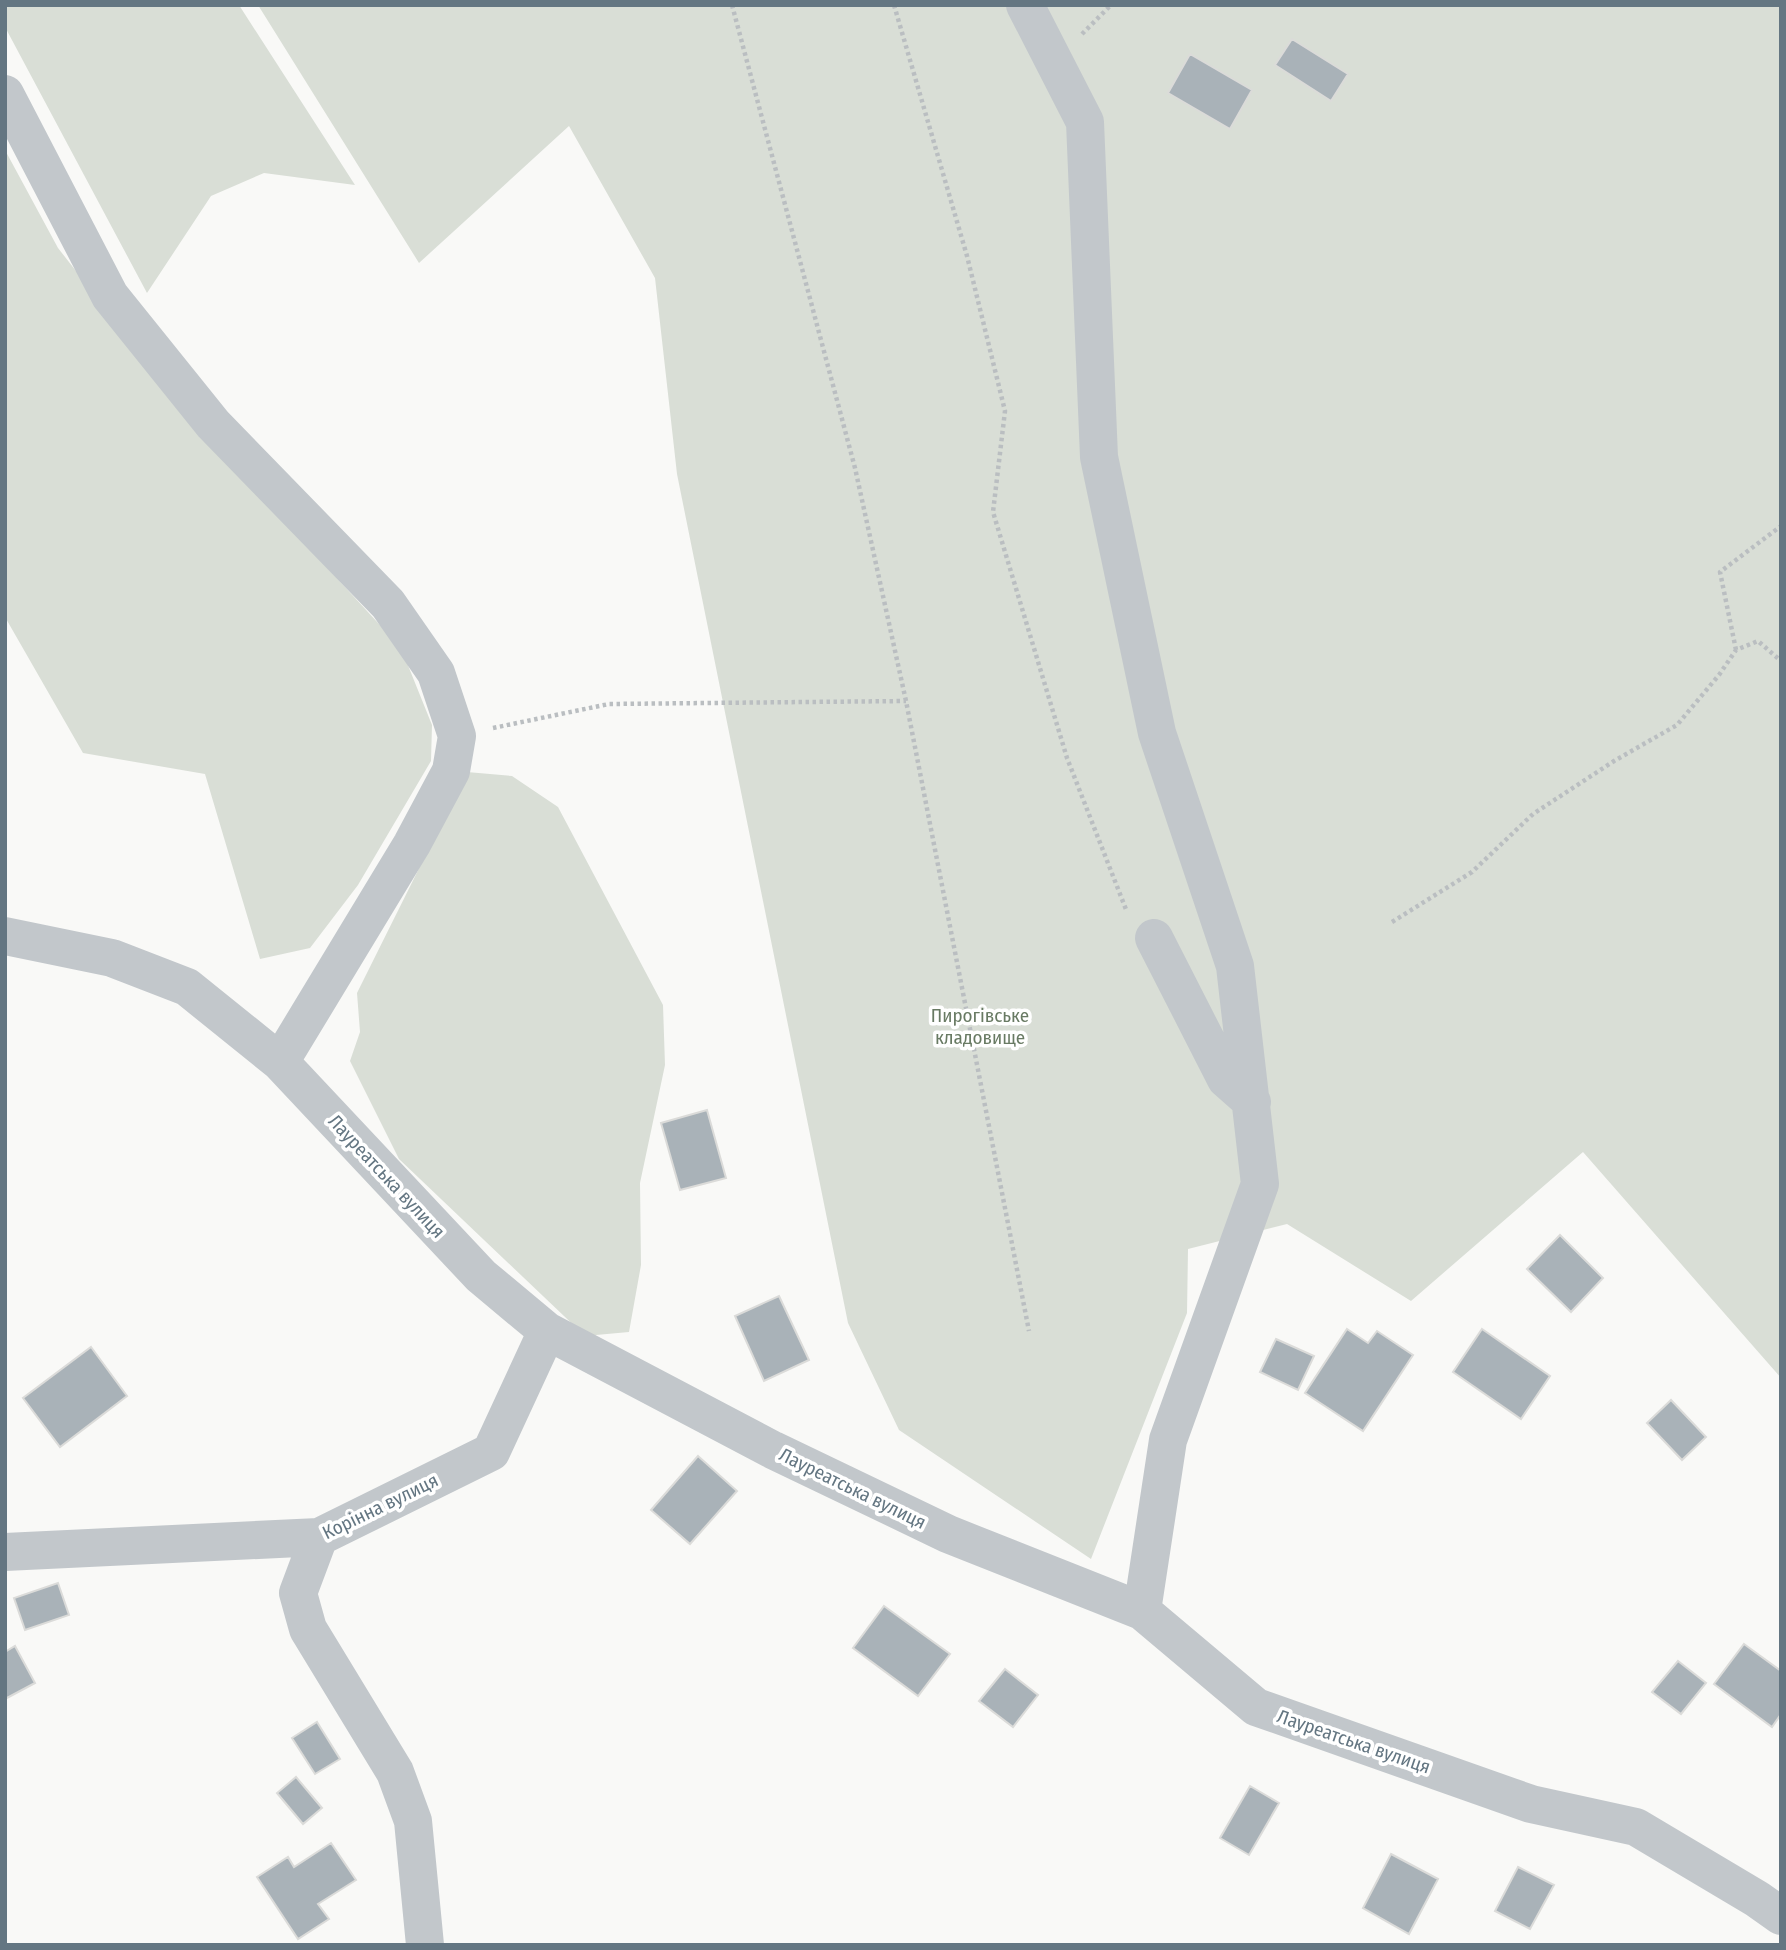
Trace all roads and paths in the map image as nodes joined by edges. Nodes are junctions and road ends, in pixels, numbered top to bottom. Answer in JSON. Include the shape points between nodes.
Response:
{"nodes":[{"id":1,"x":732,"y":5,"type":"edge"},
{"id":2,"x":894,"y":5,"type":"edge"},
{"id":3,"x":1025,"y":5,"type":"edge"},
{"id":4,"x":5,"y":94,"type":"edge"},
{"id":5,"x":1781,"y":526,"type":"edge"},
{"id":6,"x":1736,"y":650,"type":"junction"},
{"id":7,"x":1781,"y":661,"type":"edge"},
{"id":8,"x":906,"y":701,"type":"junction"},
{"id":9,"x":457,"y":736,"type":"junction"},
{"id":10,"x":1392,"y":922,"type":"dead end"},
{"id":11,"x":5,"y":936,"type":"edge"},
{"id":12,"x":1154,"y":938,"type":"joint"},
{"id":13,"x":280,"y":1062,"type":"junction"},
{"id":14,"x":1252,"y":1102,"type":"junction"},
{"id":15,"x":547,"y":1331,"type":"junction"},
{"id":16,"x":1029,"y":1331,"type":"dead end"},
{"id":17,"x":318,"y":1537,"type":"junction"},
{"id":18,"x":5,"y":1552,"type":"edge"},
{"id":19,"x":1142,"y":1611,"type":"junction"},
{"id":20,"x":1781,"y":1916,"type":"edge"},
{"id":21,"x":425,"y":1945,"type":"edge"}],
"edges":[{"from":1,"to":8,"type":"path","via":[[855,468]]},
{"from":2,"to":12,"type":"path","via":[[967,256],[1005,411],[993,512],[1072,771],[1132,925]]},
{"from":3,"to":14,"type":"street","via":[[1085,122],[1099,457],[1157,733],[1235,966]]},
{"from":4,"to":9,"type":"street","via":[[110,296],[213,424],[388,604],[436,673]]},
{"from":5,"to":6,"type":"path","via":[[1720,572]]},
{"from":6,"to":7,"type":"path","via":[[1758,641]]},
{"from":6,"to":10,"type":"path","via":[[1677,724],[1533,814],[1472,872]]},
{"from":8,"to":9,"type":"path","via":[[608,704]]},
{"from":8,"to":16,"type":"path"},
{"from":9,"to":13,"type":"street","via":[[451,771],[412,844]]},
{"from":11,"to":13,"type":"street","name":"Лауреатська вулиця","via":[[112,958],[187,987]]},
{"from":12,"to":14,"type":"street","via":[[1226,1079]]},
{"from":13,"to":15,"type":"street","name":"Лауреатська вулиця","via":[[481,1276]]},
{"from":14,"to":19,"type":"street","via":[[1260,1184],[1168,1440]]},
{"from":15,"to":17,"type":"street","name":"Корінна вулиця","via":[[491,1452]]},
{"from":15,"to":19,"type":"street","name":"Лауреатська вулиця","via":[[773,1450],[948,1534]]},
{"from":17,"to":18,"type":"street","name":"Корінна вулиця"},
{"from":17,"to":21,"type":"street","via":[[298,1593],[308,1629],[395,1772],[413,1821]]},
{"from":19,"to":20,"type":"street","name":"Лауреатська вулиця","via":[[1256,1707],[1531,1804],[1636,1827]]}]}
